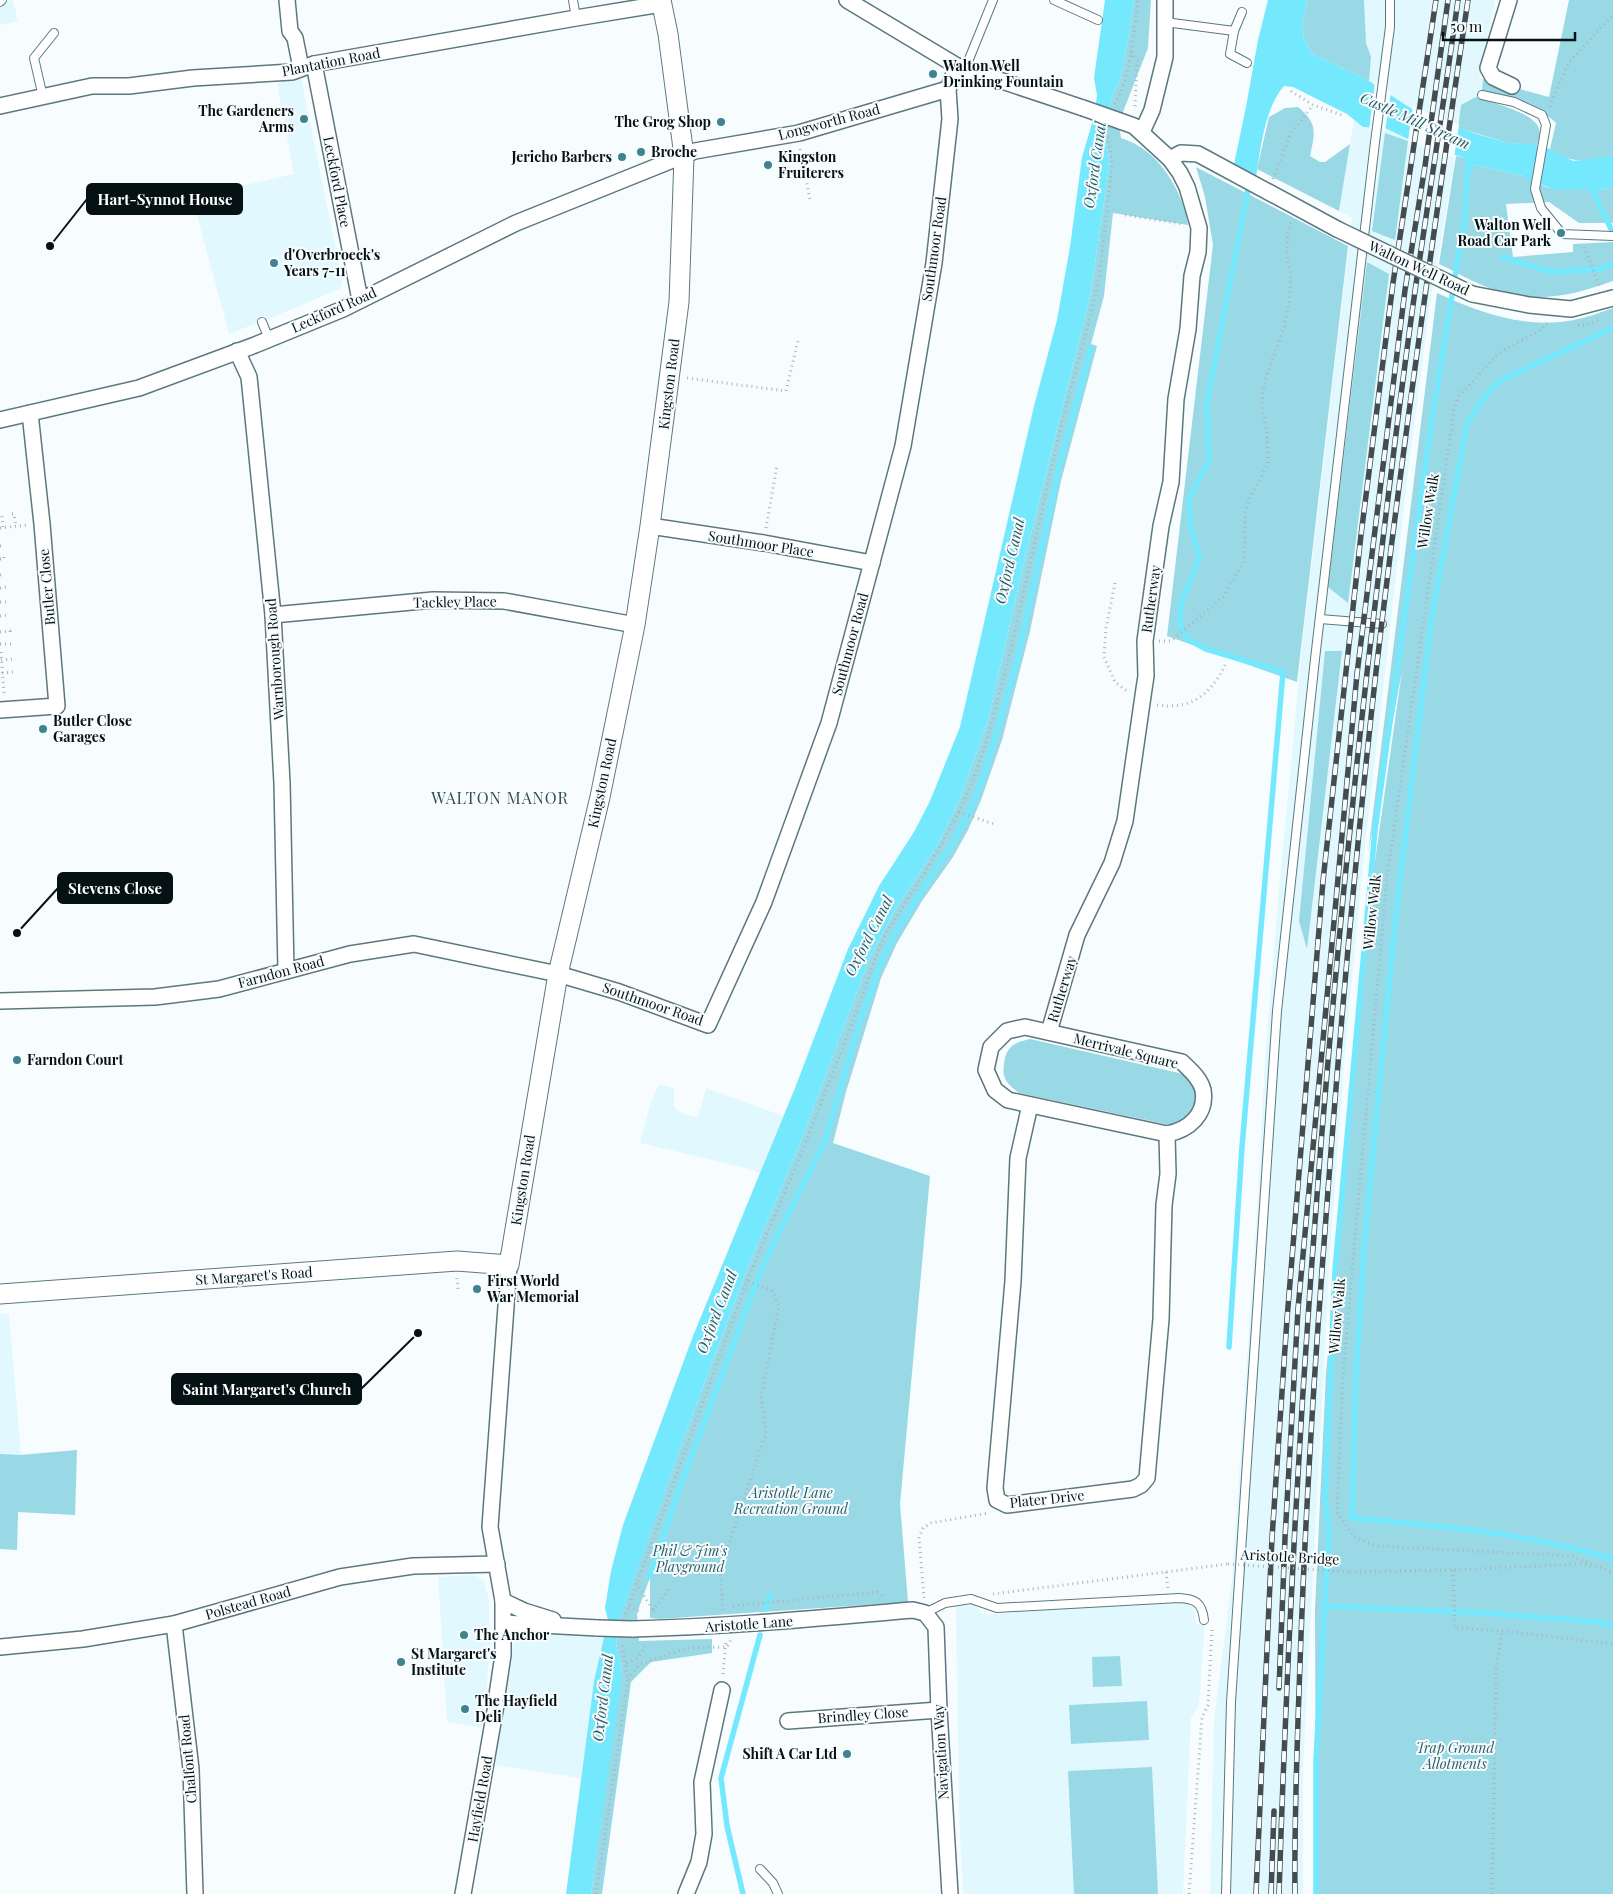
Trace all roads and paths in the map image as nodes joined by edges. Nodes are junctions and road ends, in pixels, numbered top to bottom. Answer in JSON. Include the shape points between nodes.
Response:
{"nodes":[{"id":1,"x":287,"y":0,"type":"edge"},
{"id":2,"x":573,"y":0,"type":"edge"},
{"id":3,"x":846,"y":0,"type":"edge"},
{"id":4,"x":993,"y":0,"type":"edge"},
{"id":5,"x":1054,"y":0,"type":"edge"},
{"id":6,"x":1138,"y":0,"type":"edge"},
{"id":7,"x":1165,"y":0,"type":"edge"},
{"id":8,"x":1390,"y":0,"type":"edge"},
{"id":9,"x":1509,"y":0,"type":"edge"},
{"id":10,"x":661,"y":2,"type":"edge"},
{"id":11,"x":1242,"y":12,"type":"dead end"},
{"id":12,"x":1613,"y":15,"type":"edge"},
{"id":13,"x":576,"y":18,"type":"junction"},
{"id":14,"x":1098,"y":20,"type":"dead end"},
{"id":15,"x":1165,"y":22,"type":"junction"},
{"id":16,"x":1234,"y":31,"type":"junction"},
{"id":17,"x":54,"y":33,"type":"dead end"},
{"id":18,"x":1247,"y":64,"type":"dead end"},
{"id":19,"x":308,"y":66,"type":"junction"},
{"id":20,"x":961,"y":67,"type":"junction"},
{"id":21,"x":1512,"y":86,"type":"dead end"},
{"id":22,"x":948,"y":89,"type":"junction"},
{"id":23,"x":1291,"y":91,"type":"dead end"},
{"id":24,"x":1482,"y":95,"type":"dead end"},
{"id":25,"x":43,"y":97,"type":"junction"},
{"id":26,"x":1553,"y":98,"type":"dead end"},
{"id":27,"x":1312,"y":105,"type":"junction"},
{"id":28,"x":0,"y":106,"type":"edge"},
{"id":29,"x":1345,"y":116,"type":"dead end"},
{"id":30,"x":1132,"y":127,"type":"junction"},
{"id":31,"x":799,"y":144,"type":"dead end"},
{"id":32,"x":684,"y":156,"type":"junction"},
{"id":33,"x":1170,"y":159,"type":"junction"},
{"id":34,"x":1112,"y":164,"type":"dead end"},
{"id":35,"x":1267,"y":190,"type":"junction"},
{"id":36,"x":810,"y":200,"type":"dead end"},
{"id":37,"x":1299,"y":207,"type":"junction"},
{"id":38,"x":1125,"y":215,"type":"dead end"},
{"id":39,"x":1199,"y":228,"type":"junction"},
{"id":40,"x":1610,"y":236,"type":"edge"},
{"id":41,"x":1586,"y":251,"type":"dead end"},
{"id":42,"x":1599,"y":286,"type":"dead end"},
{"id":43,"x":1613,"y":298,"type":"edge"},
{"id":44,"x":360,"y":300,"type":"junction"},
{"id":45,"x":1549,"y":307,"type":"junction"},
{"id":46,"x":262,"y":322,"type":"dead end"},
{"id":47,"x":269,"y":339,"type":"junction"},
{"id":48,"x":798,"y":341,"type":"dead end"},
{"id":49,"x":237,"y":352,"type":"junction"},
{"id":50,"x":688,"y":378,"type":"dead end"},
{"id":51,"x":30,"y":413,"type":"junction"},
{"id":52,"x":0,"y":420,"type":"edge"},
{"id":53,"x":777,"y":465,"type":"dead end"},
{"id":54,"x":12,"y":514,"type":"dead end"},
{"id":55,"x":4,"y":515,"type":"dead end"},
{"id":56,"x":42,"y":524,"type":"junction"},
{"id":57,"x":16,"y":526,"type":"junction"},
{"id":58,"x":650,"y":526,"type":"junction"},
{"id":59,"x":2,"y":527,"type":"edge"},
{"id":60,"x":766,"y":530,"type":"dead end"},
{"id":61,"x":872,"y":564,"type":"junction"},
{"id":62,"x":5,"y":574,"type":"dead end"},
{"id":63,"x":0,"y":575,"type":"edge"},
{"id":64,"x":1115,"y":583,"type":"dead end"},
{"id":65,"x":6,"y":585,"type":"dead end"},
{"id":66,"x":0,"y":588,"type":"edge"},
{"id":67,"x":0,"y":602,"type":"edge"},
{"id":68,"x":8,"y":604,"type":"dead end"},
{"id":69,"x":8,"y":614,"type":"dead end"},
{"id":70,"x":273,"y":615,"type":"junction"},
{"id":71,"x":0,"y":616,"type":"edge"},
{"id":72,"x":1320,"y":619,"type":"junction"},
{"id":73,"x":635,"y":624,"type":"junction"},
{"id":74,"x":1382,"y":624,"type":"dead end"},
{"id":75,"x":0,"y":632,"type":"edge"},
{"id":76,"x":10,"y":632,"type":"dead end"},
{"id":77,"x":1171,"y":641,"type":"dead end"},
{"id":78,"x":11,"y":642,"type":"dead end"},
{"id":79,"x":0,"y":644,"type":"edge"},
{"id":80,"x":0,"y":652,"type":"edge"},
{"id":81,"x":1,"y":660,"type":"edge"},
{"id":82,"x":12,"y":661,"type":"dead end"},
{"id":83,"x":1226,"y":665,"type":"dead end"},
{"id":84,"x":13,"y":670,"type":"dead end"},
{"id":85,"x":2,"y":673,"type":"junction"},
{"id":86,"x":1144,"y":689,"type":"junction"},
{"id":87,"x":2,"y":709,"type":"edge"},
{"id":88,"x":1141,"y":709,"type":"junction"},
{"id":89,"x":959,"y":812,"type":"junction"},
{"id":90,"x":994,"y":824,"type":"dead end"},
{"id":91,"x":286,"y":971,"type":"junction"},
{"id":92,"x":558,"y":974,"type":"junction"},
{"id":93,"x":0,"y":1001,"type":"edge"},
{"id":94,"x":1049,"y":1032,"type":"junction"},
{"id":95,"x":1030,"y":1105,"type":"junction"},
{"id":96,"x":1167,"y":1134,"type":"junction"},
{"id":97,"x":508,"y":1265,"type":"junction"},
{"id":98,"x":747,"y":1281,"type":"junction"},
{"id":99,"x":0,"y":1294,"type":"edge"},
{"id":100,"x":997,"y":1500,"type":"junction"},
{"id":101,"x":497,"y":1564,"type":"junction"},
{"id":102,"x":1453,"y":1570,"type":"junction"},
{"id":103,"x":1613,"y":1572,"type":"edge"},
{"id":104,"x":668,"y":1586,"type":"dead end"},
{"id":105,"x":971,"y":1599,"type":"junction"},
{"id":106,"x":503,"y":1601,"type":"junction"},
{"id":107,"x":713,"y":1608,"type":"dead end"},
{"id":108,"x":723,"y":1608,"type":"junction"},
{"id":109,"x":653,"y":1610,"type":"junction"},
{"id":110,"x":663,"y":1610,"type":"dead end"},
{"id":111,"x":898,"y":1611,"type":"junction"},
{"id":112,"x":925,"y":1613,"type":"junction"},
{"id":113,"x":1204,"y":1620,"type":"joint"},
{"id":114,"x":504,"y":1623,"type":"junction"},
{"id":115,"x":174,"y":1624,"type":"junction"},
{"id":116,"x":740,"y":1625,"type":"junction"},
{"id":117,"x":572,"y":1627,"type":"junction"},
{"id":118,"x":654,"y":1629,"type":"junction"},
{"id":119,"x":1502,"y":1631,"type":"junction"},
{"id":120,"x":1613,"y":1644,"type":"edge"},
{"id":121,"x":0,"y":1647,"type":"edge"},
{"id":122,"x":726,"y":1647,"type":"junction"},
{"id":123,"x":722,"y":1690,"type":"joint"},
{"id":124,"x":939,"y":1710,"type":"junction"},
{"id":125,"x":788,"y":1720,"type":"dead end"},
{"id":126,"x":760,"y":1869,"type":"dead end"},
{"id":127,"x":195,"y":1894,"type":"edge"},
{"id":128,"x":464,"y":1894,"type":"edge"},
{"id":129,"x":596,"y":1894,"type":"edge"},
{"id":130,"x":686,"y":1894,"type":"edge"},
{"id":131,"x":778,"y":1894,"type":"edge"},
{"id":132,"x":950,"y":1894,"type":"edge"},
{"id":133,"x":1189,"y":1894,"type":"edge"},
{"id":134,"x":1226,"y":1894,"type":"edge"},
{"id":135,"x":1492,"y":1894,"type":"edge"}],
"edges":[{"from":1,"to":19,"type":"street","name":"Leckford Place","via":[[290,31]]},
{"from":2,"to":13,"type":"lane"},
{"from":3,"to":20,"type":"street"},
{"from":4,"to":20,"type":"lane"},
{"from":5,"to":14,"type":"lane"},
{"from":6,"to":30,"type":"path","via":[[1131,51],[1137,61]]},
{"from":7,"to":15,"type":"street"},
{"from":8,"to":72,"type":"lane","via":[[1390,27]]},
{"from":9,"to":21,"type":"street","via":[[1488,68],[1493,77]]},
{"from":10,"to":13,"type":"street","name":"Plantation Road"},
{"from":10,"to":32,"type":"street","name":"Kingston Road"},
{"from":11,"to":16,"type":"lane"},
{"from":12,"to":26,"type":"path","via":[[1569,62]]},
{"from":13,"to":19,"type":"street","name":"Plantation Road"},
{"from":15,"to":16,"type":"lane"},
{"from":15,"to":30,"type":"street","via":[[1164,57],[1152,110]]},
{"from":16,"to":18,"type":"lane","via":[[1230,54]]},
{"from":17,"to":25,"type":"lane","via":[[34,58]]},
{"from":19,"to":25,"type":"street","name":"Plantation Road","via":[[292,72],[129,86],[92,86]]},
{"from":19,"to":44,"type":"street","name":"Leckford Place"},
{"from":20,"to":22,"type":"street"},
{"from":20,"to":30,"type":"street","bridge":true},
{"from":22,"to":32,"type":"street","name":"Longworth Road","via":[[799,133],[695,151]]},
{"from":22,"to":61,"type":"street","name":"Southmoor Road","via":[[950,119],[934,262],[903,446]]},
{"from":23,"to":27,"type":"path"},
{"from":24,"to":40,"type":"lane","via":[[1514,102],[1542,115],[1546,125],[1535,189],[1540,208],[1562,234]]},
{"from":25,"to":28,"type":"street","name":"Plantation Road"},
{"from":27,"to":29,"type":"path"},
{"from":27,"to":35,"type":"path","via":[[1291,133]]},
{"from":30,"to":33,"type":"street"},
{"from":31,"to":36,"type":"path"},
{"from":32,"to":44,"type":"street","name":"Leckford Road","via":[[516,223]]},
{"from":32,"to":58,"type":"street","name":"Kingston Road","via":[[679,302]]},
{"from":33,"to":35,"type":"street","name":"Walton Well Road","via":[[1182,153],[1198,154]]},
{"from":33,"to":39,"type":"street","name":"Rutherway","via":[[1186,187]]},
{"from":34,"to":89,"type":"path","via":[[1100,273],[1091,314],[1062,422],[987,740]]},
{"from":35,"to":37,"type":"street","name":"Walton Well Road"},
{"from":37,"to":45,"type":"street","name":"Walton Well Road","bridge":true,"via":[[1472,294]]},
{"from":37,"to":77,"type":"path","via":[[1287,235],[1291,276],[1289,302],[1262,393],[1268,464],[1245,512],[1243,563],[1224,596]]},
{"from":38,"to":39,"type":"path"},
{"from":39,"to":86,"type":"street","name":"Rutherway","via":[[1188,329],[1176,399],[1171,482],[1145,641]]},
{"from":41,"to":42,"type":"path"},
{"from":43,"to":45,"type":"street","name":"Walton Well Road","via":[[1571,309]]},
{"from":44,"to":47,"type":"street","name":"Leckford Road"},
{"from":45,"to":103,"type":"path","name":"Willow Walk","via":[[1547,323],[1539,331],[1499,353],[1459,396],[1454,410],[1387,877],[1343,1374],[1337,1512],[1354,1536],[1377,1546],[1571,1556]]},
{"from":46,"to":47,"type":"lane"},
{"from":47,"to":49,"type":"street","name":"Leckford Road"},
{"from":48,"to":50,"type":"path","via":[[786,391]]},
{"from":49,"to":51,"type":"street","name":"Leckford Road","via":[[139,388]]},
{"from":49,"to":70,"type":"street","name":"Warnborough Road","via":[[249,377]]},
{"from":51,"to":52,"type":"street","name":"Leckford Road"},
{"from":51,"to":56,"type":"street","name":"Butler Close"},
{"from":53,"to":60,"type":"path"},
{"from":54,"to":57,"type":"path"},
{"from":55,"to":59,"type":"path"},
{"from":56,"to":57,"type":"path"},
{"from":56,"to":87,"type":"street","name":"Butler Close","via":[[57,706]]},
{"from":57,"to":59,"type":"path"},
{"from":58,"to":61,"type":"street","name":"Southmoor Place"},
{"from":58,"to":73,"type":"street","name":"Kingston Road"},
{"from":61,"to":92,"type":"street","name":"Southmoor Road","via":[[829,723],[764,902],[708,1025],[619,992]]},
{"from":62,"to":63,"type":"path"},
{"from":64,"to":86,"type":"path","via":[[1104,657],[1115,682],[1129,693],[1134,694],[1135,687]]},
{"from":65,"to":66,"type":"path","via":[[6,588]]},
{"from":67,"to":68,"type":"path"},
{"from":69,"to":71,"type":"path"},
{"from":70,"to":73,"type":"street","name":"Tackley Place","via":[[433,600],[495,601]]},
{"from":70,"to":91,"type":"street","name":"Warnborough Road","via":[[282,783]]},
{"from":72,"to":74,"type":"lane"},
{"from":72,"to":134,"type":"lane","via":[[1277,1011],[1231,1702]]},
{"from":73,"to":92,"type":"street","name":"Kingston Road","via":[[600,797]]},
{"from":75,"to":76,"type":"path"},
{"from":78,"to":79,"type":"path"},
{"from":79,"to":80,"type":"path"},
{"from":80,"to":81,"type":"path"},
{"from":81,"to":82,"type":"path"},
{"from":81,"to":85,"type":"path"},
{"from":83,"to":88,"type":"path","via":[[1212,687],[1193,702]]},
{"from":84,"to":85,"type":"path"},
{"from":85,"to":87,"type":"path"},
{"from":86,"to":88,"type":"street","name":"Rutherway"},
{"from":88,"to":94,"type":"street","name":"Rutherway","via":[[1125,821],[1112,863],[1077,935]]},
{"from":89,"to":90,"type":"path"},
{"from":89,"to":98,"type":"path","via":[[887,931],[806,1142]]},
{"from":91,"to":92,"type":"street","name":"Farndon Road","via":[[350,954],[414,944]]},
{"from":91,"to":93,"type":"street","name":"Farndon Road","via":[[219,989],[155,997]]},
{"from":92,"to":97,"type":"street","name":"Kingston Road"},
{"from":94,"to":95,"type":"street","name":"Merrivale Square","via":[[1025,1027],[1007,1032],[991,1047],[986,1070],[995,1090],[1008,1100]]},
{"from":94,"to":96,"type":"street","name":"Merrivale Square","via":[[1182,1062],[1195,1074],[1203,1090],[1202,1108],[1192,1123],[1180,1132]]},
{"from":95,"to":96,"type":"street","name":"Merrivale Square"},
{"from":95,"to":100,"type":"street","name":"Plater Drive","via":[[1018,1158],[1013,1281],[995,1488]]},
{"from":96,"to":100,"type":"street","name":"Plater Drive","via":[[1161,1319],[1146,1478],[1133,1489],[1007,1505]]},
{"from":97,"to":99,"type":"street","name":"St Margaret's Road","via":[[456,1261]]},
{"from":97,"to":101,"type":"street","name":"Kingston Road","via":[[490,1527]]},
{"from":98,"to":108,"type":"path","via":[[772,1290],[779,1306],[761,1398],[766,1433],[720,1570]]},
{"from":98,"to":109,"type":"path","via":[[636,1583]]},
{"from":100,"to":112,"type":"path","via":[[991,1512],[923,1528],[919,1538]]},
{"from":101,"to":106,"type":"street","name":"Hayfield Road"},
{"from":101,"to":115,"type":"street","name":"Polstead Road","via":[[413,1566],[340,1577]]},
{"from":102,"to":103,"type":"path","name":"Aristotle Bridge","via":[[1580,1564]]},
{"from":102,"to":105,"type":"path","name":"Aristotle Bridge","bridge":true,"via":[[1350,1572],[1228,1564]]},
{"from":102,"to":119,"type":"path","via":[[1455,1628]]},
{"from":104,"to":109,"type":"path"},
{"from":105,"to":112,"type":"lane","via":[[945,1603]]},
{"from":105,"to":113,"type":"lane","via":[[997,1608],[1192,1599],[1203,1613]]},
{"from":106,"to":114,"type":"street","name":"Hayfield Road"},
{"from":106,"to":117,"type":"street","name":"Aristotle Lane"},
{"from":107,"to":108,"type":"path"},
{"from":108,"to":111,"type":"path","via":[[878,1592]]},
{"from":109,"to":110,"type":"path"},
{"from":109,"to":118,"type":"path"},
{"from":111,"to":112,"type":"street","name":"Aristotle Lane"},
{"from":111,"to":116,"type":"street","name":"Aristotle Lane"},
{"from":112,"to":124,"type":"street","name":"Navigation Way","via":[[936,1628]]},
{"from":113,"to":133,"type":"path","via":[[1213,1620]]},
{"from":114,"to":117,"type":"street","name":"Aristotle Lane"},
{"from":114,"to":128,"type":"street","name":"Hayfield Road","via":[[497,1700]]},
{"from":115,"to":121,"type":"street","name":"Polstead Road","via":[[83,1639]]},
{"from":115,"to":127,"type":"street","name":"Chalfont Road","via":[[191,1769]]},
{"from":116,"to":118,"type":"street","name":"Aristotle Lane"},
{"from":116,"to":122,"type":"path"},
{"from":117,"to":118,"type":"street","name":"Aristotle Lane","bridge":true},
{"from":119,"to":120,"type":"path"},
{"from":119,"to":135,"type":"path","via":[[1496,1670]]},
{"from":122,"to":123,"type":"path"},
{"from":122,"to":129,"type":"path","via":[[686,1648],[639,1665],[628,1680]]},
{"from":123,"to":130,"type":"street","via":[[702,1782],[704,1834],[699,1862]]},
{"from":124,"to":125,"type":"street","name":"Brindley Close"},
{"from":124,"to":132,"type":"street","name":"Navigation Way"},
{"from":126,"to":131,"type":"lane"}]}
